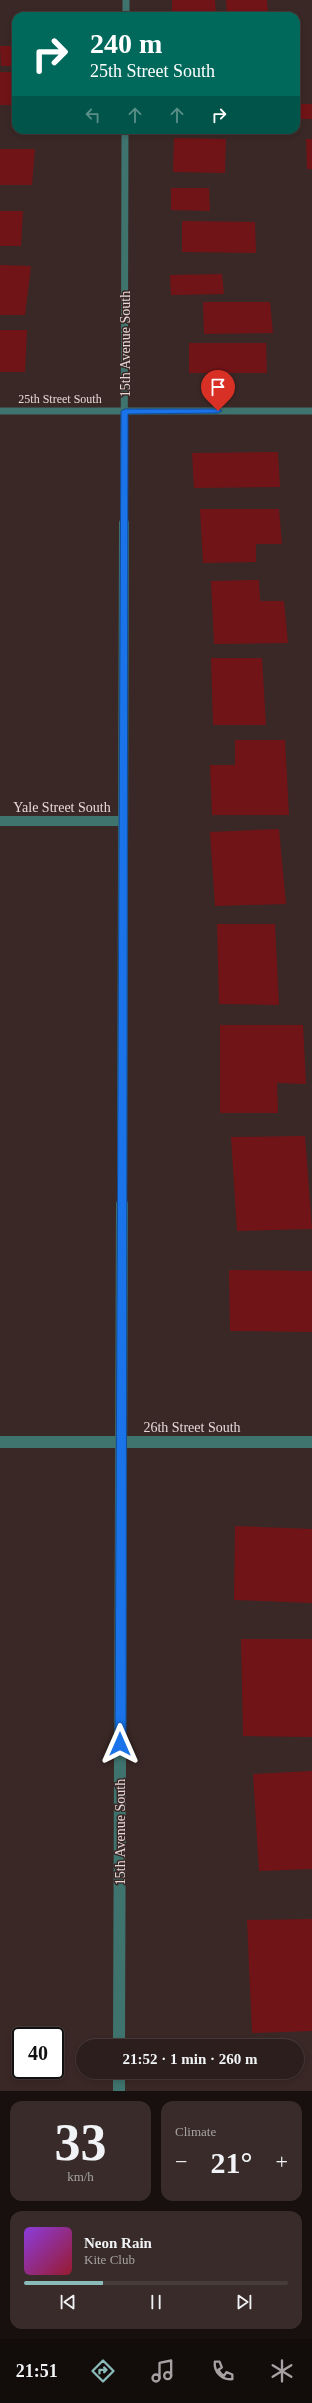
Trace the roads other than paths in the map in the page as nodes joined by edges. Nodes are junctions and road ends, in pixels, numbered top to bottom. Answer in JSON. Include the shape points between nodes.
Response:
{"nodes":[{"id":1,"x":126,"y":0,"type":"edge"},
{"id":2,"x":126,"y":12,"type":"edge"},
{"id":3,"x":126,"y":134,"type":"edge"},
{"id":4,"x":0,"y":411,"type":"edge"},
{"id":5,"x":125,"y":411,"type":"junction"},
{"id":6,"x":312,"y":411,"type":"edge"},
{"id":7,"x":123,"y":821,"type":"junction"},
{"id":8,"x":0,"y":822,"type":"edge"},
{"id":9,"x":0,"y":1442,"type":"edge"},
{"id":10,"x":121,"y":1442,"type":"junction"},
{"id":11,"x":312,"y":1442,"type":"edge"},
{"id":12,"x":119,"y":2039,"type":"edge"},
{"id":13,"x":119,"y":2079,"type":"edge"},
{"id":14,"x":119,"y":2091,"type":"edge"}],
"edges":[{"from":1,"to":2,"type":"street"},
{"from":3,"to":5,"type":"street","name":"15th Avenue South"},
{"from":4,"to":5,"type":"street","name":"25th Street South"},
{"from":5,"to":6,"type":"street","name":"25th Street South"},
{"from":5,"to":7,"type":"street","name":"15th Avenue South"},
{"from":7,"to":8,"type":"street","name":"Yale Street South"},
{"from":7,"to":10,"type":"street","name":"15th Avenue South"},
{"from":9,"to":10,"type":"street","name":"26th Street South"},
{"from":10,"to":11,"type":"street","name":"26th Street South"},
{"from":10,"to":12,"type":"street","name":"15th Avenue South"},
{"from":13,"to":14,"type":"street"}]}
